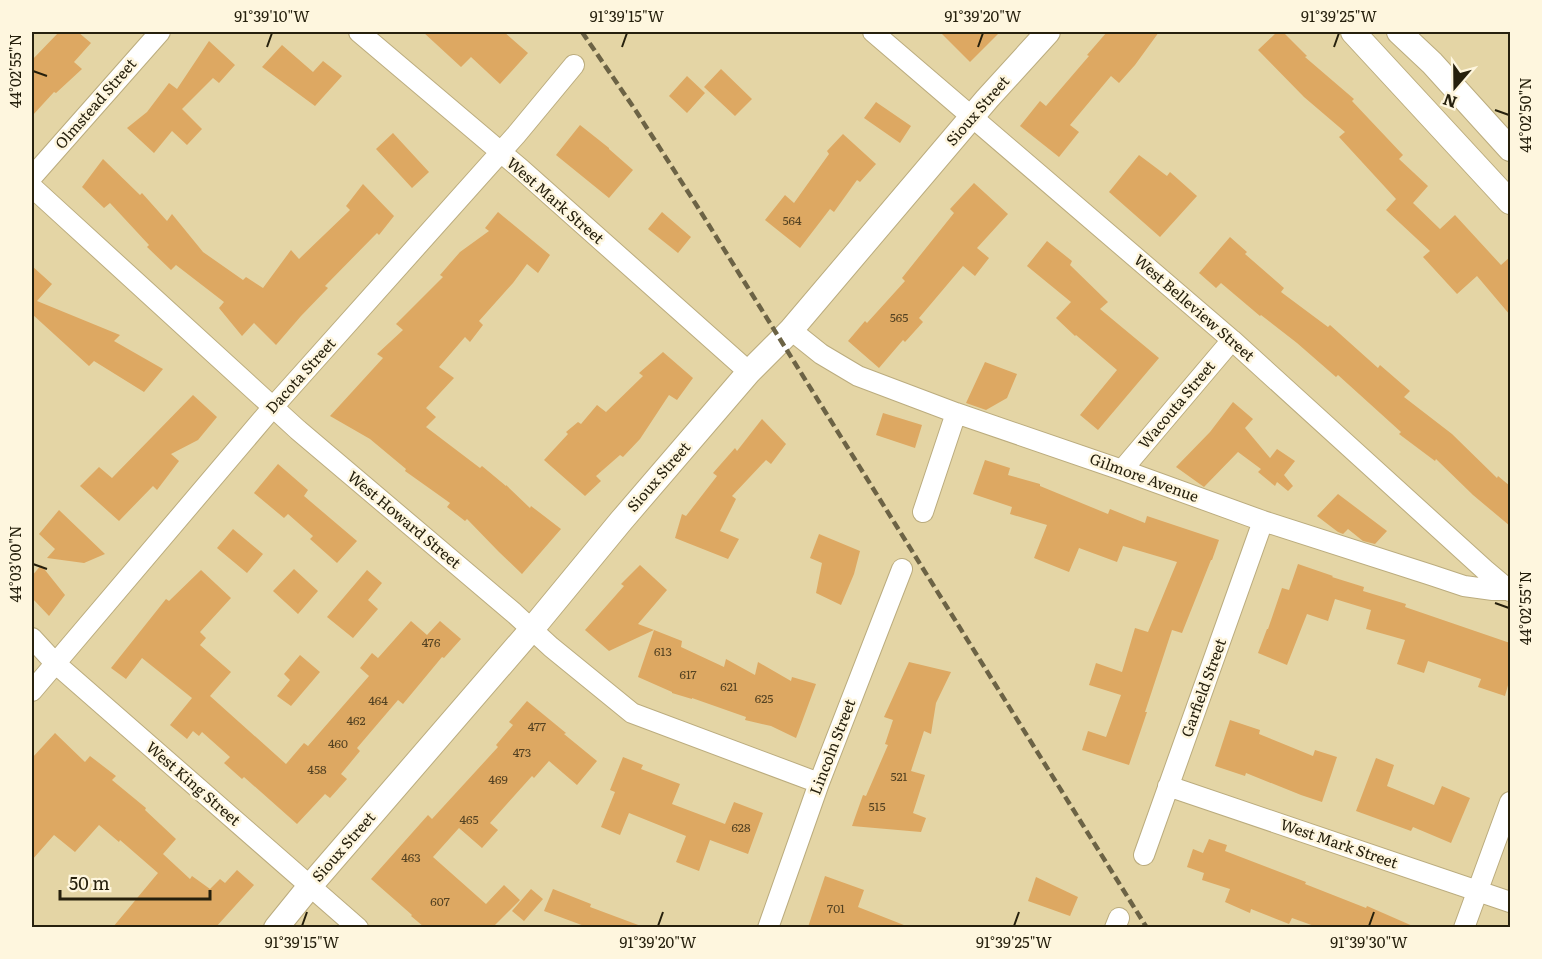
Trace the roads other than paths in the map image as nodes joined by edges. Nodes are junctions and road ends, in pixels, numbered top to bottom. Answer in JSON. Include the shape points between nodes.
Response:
{"nodes":[{"id":1,"x":160,"y":32,"type":"edge"},
{"id":2,"x":359,"y":32,"type":"edge"},
{"id":3,"x":873,"y":32,"type":"edge"},
{"id":4,"x":1048,"y":32,"type":"edge"},
{"id":5,"x":1353,"y":32,"type":"edge"},
{"id":6,"x":1399,"y":32,"type":"edge"},
{"id":7,"x":574,"y":65,"type":"dead end"},
{"id":8,"x":972,"y":117,"type":"junction"},
{"id":9,"x":1510,"y":148,"type":"edge"},
{"id":10,"x":501,"y":153,"type":"junction"},
{"id":11,"x":32,"y":177,"type":"edge"},
{"id":12,"x":32,"y":187,"type":"edge"},
{"id":13,"x":1510,"y":202,"type":"edge"},
{"id":14,"x":791,"y":330,"type":"junction"},
{"id":15,"x":1232,"y":340,"type":"junction"},
{"id":16,"x":749,"y":372,"type":"junction"},
{"id":17,"x":273,"y":406,"type":"junction"},
{"id":18,"x":956,"y":413,"type":"junction"},
{"id":19,"x":1122,"y":470,"type":"junction"},
{"id":20,"x":923,"y":512,"type":"dead end"},
{"id":21,"x":1263,"y":521,"type":"junction"},
{"id":22,"x":902,"y":568,"type":"dead end"},
{"id":23,"x":1510,"y":590,"type":"edge"},
{"id":24,"x":532,"y":629,"type":"junction"},
{"id":25,"x":32,"y":638,"type":"edge"},
{"id":26,"x":55,"y":663,"type":"junction"},
{"id":27,"x":32,"y":691,"type":"edge"},
{"id":28,"x":819,"y":783,"type":"junction"},
{"id":29,"x":1168,"y":786,"type":"junction"},
{"id":30,"x":1510,"y":802,"type":"edge"},
{"id":31,"x":1144,"y":855,"type":"dead end"},
{"id":32,"x":310,"y":886,"type":"junction"},
{"id":33,"x":1477,"y":891,"type":"junction"},
{"id":34,"x":1510,"y":902,"type":"edge"},
{"id":35,"x":276,"y":927,"type":"edge"},
{"id":36,"x":358,"y":927,"type":"edge"},
{"id":37,"x":768,"y":927,"type":"edge"},
{"id":38,"x":1464,"y":927,"type":"edge"}],
"edges":[{"from":1,"to":11,"type":"street","name":"Olmstead Street"},
{"from":2,"to":10,"type":"street","name":"West Mark Street"},
{"from":3,"to":8,"type":"street","name":"West Belleview Street"},
{"from":4,"to":8,"type":"street","name":"Sioux Street"},
{"from":5,"to":13,"type":"street"},
{"from":6,"to":9,"type":"street"},
{"from":7,"to":10,"type":"street","name":"Dacota Street"},
{"from":8,"to":14,"type":"street","name":"Sioux Street"},
{"from":8,"to":15,"type":"street","name":"West Belleview Street"},
{"from":10,"to":16,"type":"street","name":"West Mark Street"},
{"from":10,"to":17,"type":"street","name":"Dacota Street"},
{"from":12,"to":17,"type":"street","name":"West Howard Street"},
{"from":14,"to":16,"type":"street","name":"Sioux Street"},
{"from":14,"to":18,"type":"street","name":"Gilmore Avenue","via":[[858,376]]},
{"from":15,"to":19,"type":"street","name":"Wacouta Street"},
{"from":15,"to":23,"type":"street","name":"West Belleview Street"},
{"from":16,"to":24,"type":"street","name":"Sioux Street"},
{"from":17,"to":24,"type":"street","name":"West Howard Street"},
{"from":17,"to":26,"type":"street","name":"Dacota Street"},
{"from":18,"to":19,"type":"street","name":"Gilmore Avenue"},
{"from":18,"to":20,"type":"street"},
{"from":19,"to":21,"type":"street","name":"Gilmore Avenue"},
{"from":21,"to":23,"type":"street","name":"Gilmore Avenue","via":[[1464,586]]},
{"from":21,"to":29,"type":"street","name":"Garfield Street"},
{"from":22,"to":28,"type":"street","name":"Lincoln Street"},
{"from":24,"to":28,"type":"street","name":"West Howard Street","via":[[632,713]]},
{"from":24,"to":32,"type":"street","name":"Sioux Street"},
{"from":25,"to":26,"type":"street","name":"West King Street"},
{"from":26,"to":27,"type":"street","name":"Dacota Street"},
{"from":26,"to":32,"type":"street","name":"West King Street"},
{"from":28,"to":37,"type":"street","name":"Lincoln Street"},
{"from":29,"to":31,"type":"street","name":"Garfield Street"},
{"from":29,"to":33,"type":"street","name":"West Mark Street"},
{"from":30,"to":33,"type":"street"},
{"from":32,"to":35,"type":"street","name":"Sioux Street"},
{"from":32,"to":36,"type":"street","name":"West King Street"},
{"from":33,"to":34,"type":"street","name":"West Mark Street"},
{"from":33,"to":38,"type":"street"}]}
